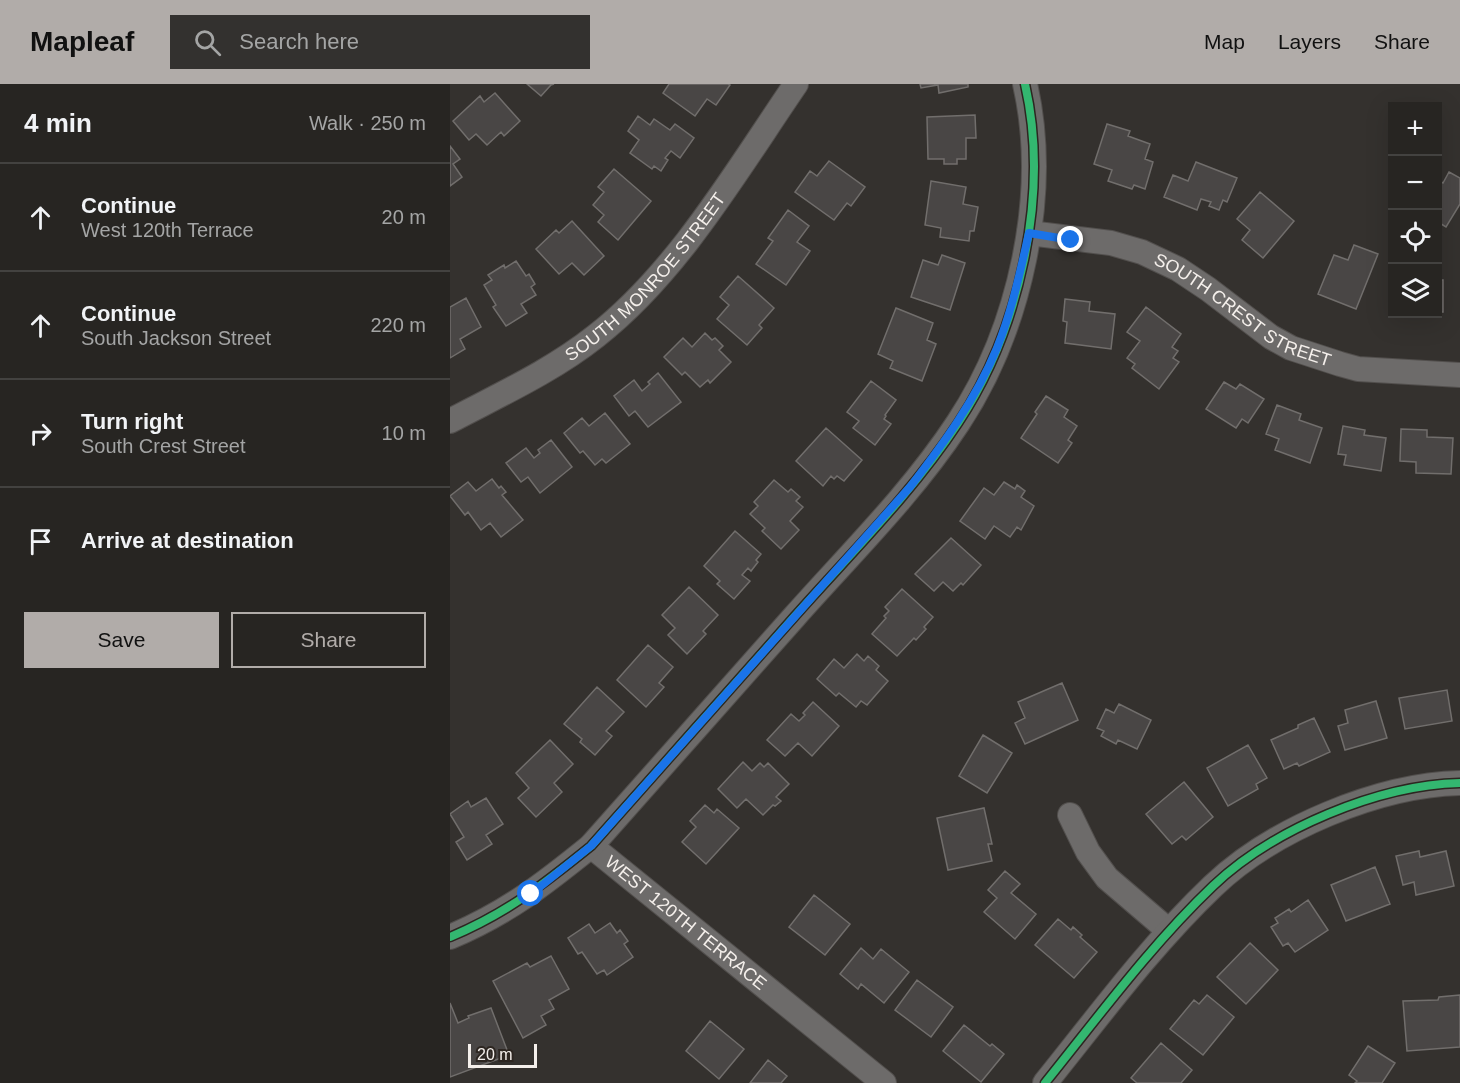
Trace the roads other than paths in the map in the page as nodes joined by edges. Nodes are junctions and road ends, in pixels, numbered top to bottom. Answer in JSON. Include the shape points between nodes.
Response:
{"nodes":[{"id":1,"x":796,"y":84,"type":"edge"},
{"id":2,"x":1025,"y":84,"type":"edge"},
{"id":3,"x":1029,"y":233,"type":"junction"},
{"id":4,"x":1460,"y":375,"type":"edge"},
{"id":5,"x":450,"y":421,"type":"edge"},
{"id":6,"x":1460,"y":783,"type":"edge"},
{"id":7,"x":1070,"y":815,"type":"dead end"},
{"id":8,"x":591,"y":846,"type":"junction"},
{"id":9,"x":1169,"y":931,"type":"junction"},
{"id":10,"x":450,"y":937,"type":"edge"},
{"id":11,"x":884,"y":1083,"type":"edge"},
{"id":12,"x":1045,"y":1083,"type":"edge"}],
"edges":[{"from":1,"to":5,"type":"street","name":"SOUTH MONROE STREET","via":[[681,251],[634,302],[563,359]]},
{"from":2,"to":3,"type":"street","via":[[1033,138]]},
{"from":3,"to":4,"type":"street","name":"SOUTH CREST STREET","via":[[1112,243],[1142,252],[1178,269],[1271,337],[1340,364],[1358,369]]},
{"from":3,"to":8,"type":"street","via":[[1016,291],[997,348],[974,396],[936,454]]},
{"from":6,"to":9,"type":"street","via":[[1402,791],[1356,803],[1284,836],[1214,885]]},
{"from":7,"to":9,"type":"street","via":[[1088,852],[1107,878]]},
{"from":8,"to":10,"type":"street","name":"WEST 120TH TERRACE","via":[[531,894],[483,923]]},
{"from":8,"to":11,"type":"street","name":"WEST 120TH TERRACE"},
{"from":9,"to":12,"type":"street"}]}
